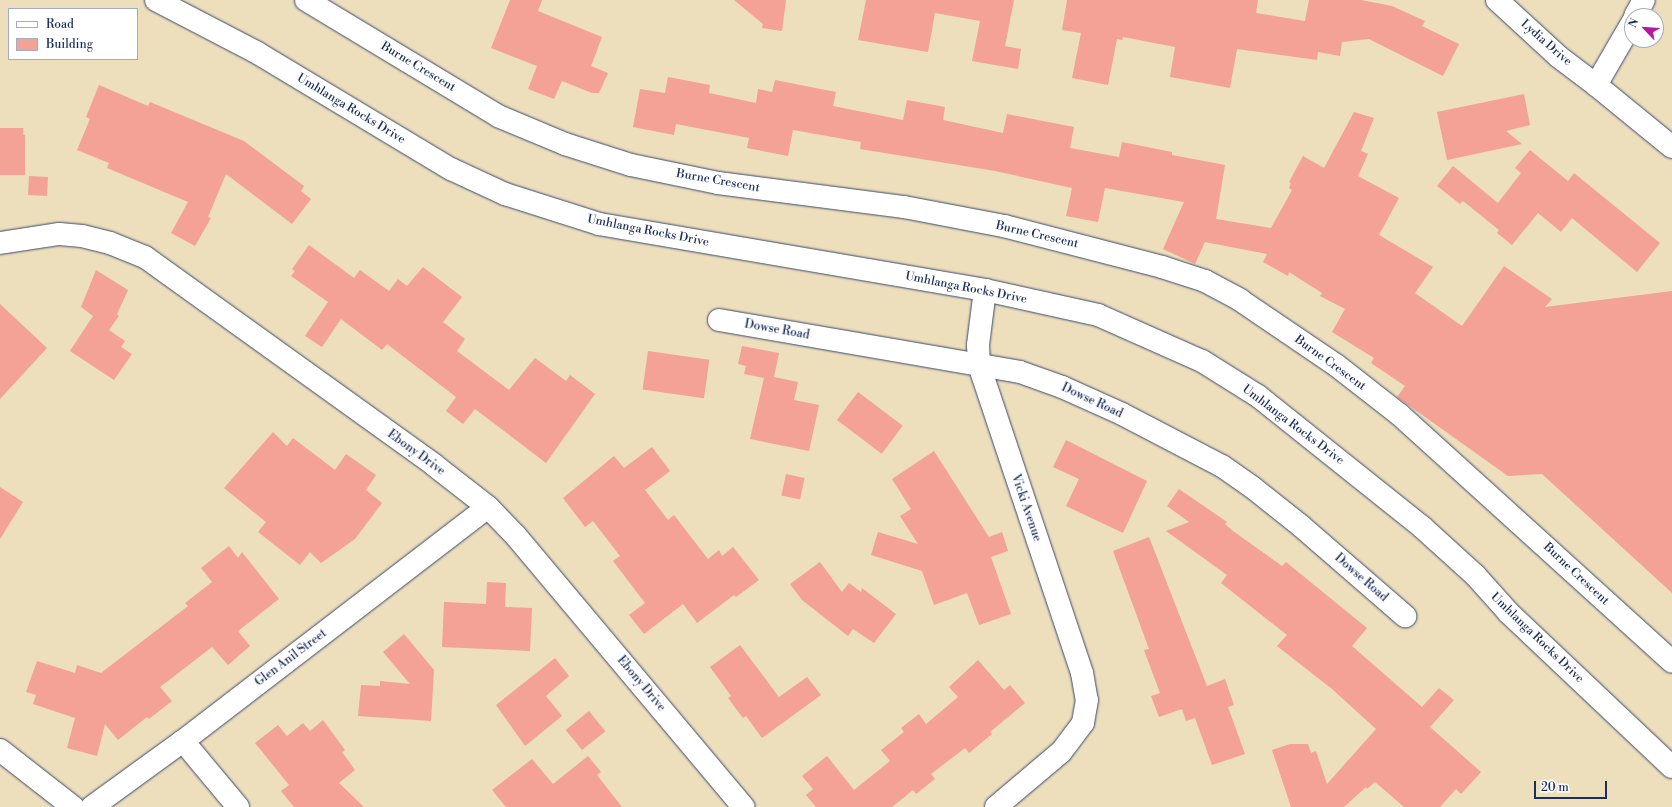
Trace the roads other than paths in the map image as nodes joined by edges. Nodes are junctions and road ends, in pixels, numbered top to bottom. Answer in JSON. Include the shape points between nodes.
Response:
{"nodes":[{"id":1,"x":156,"y":0,"type":"edge"},
{"id":2,"x":306,"y":0,"type":"edge"},
{"id":3,"x":1497,"y":0,"type":"edge"},
{"id":4,"x":1624,"y":37,"type":"edge"},
{"id":5,"x":1596,"y":85,"type":"junction"},
{"id":6,"x":1672,"y":146,"type":"edge"},
{"id":7,"x":0,"y":243,"type":"edge"},
{"id":8,"x":985,"y":290,"type":"junction"},
{"id":9,"x":719,"y":320,"type":"dead end"},
{"id":10,"x":980,"y":365,"type":"junction"},
{"id":11,"x":488,"y":507,"type":"junction"},
{"id":12,"x":1405,"y":616,"type":"dead end"},
{"id":13,"x":1672,"y":662,"type":"edge"},
{"id":14,"x":183,"y":741,"type":"junction"},
{"id":15,"x":0,"y":750,"type":"edge"},
{"id":16,"x":1672,"y":767,"type":"edge"},
{"id":17,"x":73,"y":807,"type":"edge"},
{"id":18,"x":92,"y":807,"type":"edge"},
{"id":19,"x":238,"y":807,"type":"edge"},
{"id":20,"x":743,"y":807,"type":"edge"},
{"id":21,"x":996,"y":807,"type":"edge"}],
"edges":[{"from":1,"to":8,"type":"street","name":"Umhlanga Rocks Drive","via":[[256,52],[451,169],[505,194],[599,224]]},
{"from":2,"to":13,"type":"street","name":"Burne Crescent","via":[[498,116],[565,144],[624,163],[718,183],[904,207],[1004,226],[1132,259],[1205,282],[1240,300],[1292,334],[1400,415]]},
{"from":3,"to":5,"type":"street","name":"Lydia Drive","via":[[1559,57]]},
{"from":4,"to":5,"type":"street"},
{"from":5,"to":6,"type":"street","name":"Lydia Drive"},
{"from":7,"to":11,"type":"street","name":"Ebony Drive","via":[[59,234],[82,236],[110,243],[145,257],[434,465]]},
{"from":8,"to":10,"type":"street","name":"Vicki Avenue","via":[[978,345]]},
{"from":8,"to":16,"type":"street","name":"Umhlanga Rocks Drive","via":[[1098,315],[1202,360],[1258,396],[1422,527]]},
{"from":9,"to":10,"type":"street","name":"Dowse Road"},
{"from":10,"to":12,"type":"street","name":"Dowse Road","via":[[1020,372],[1062,387],[1122,414],[1222,466],[1295,521]]},
{"from":10,"to":21,"type":"street","name":"Vicki Avenue","via":[[1082,673],[1087,700],[1082,723],[1061,752]]},
{"from":11,"to":14,"type":"street","name":"Glen Anil Street"},
{"from":11,"to":20,"type":"street","name":"Ebony Drive","via":[[571,600]]},
{"from":14,"to":18,"type":"street","name":"Glen Anil Street"},
{"from":14,"to":19,"type":"street"},
{"from":15,"to":17,"type":"street"}]}
